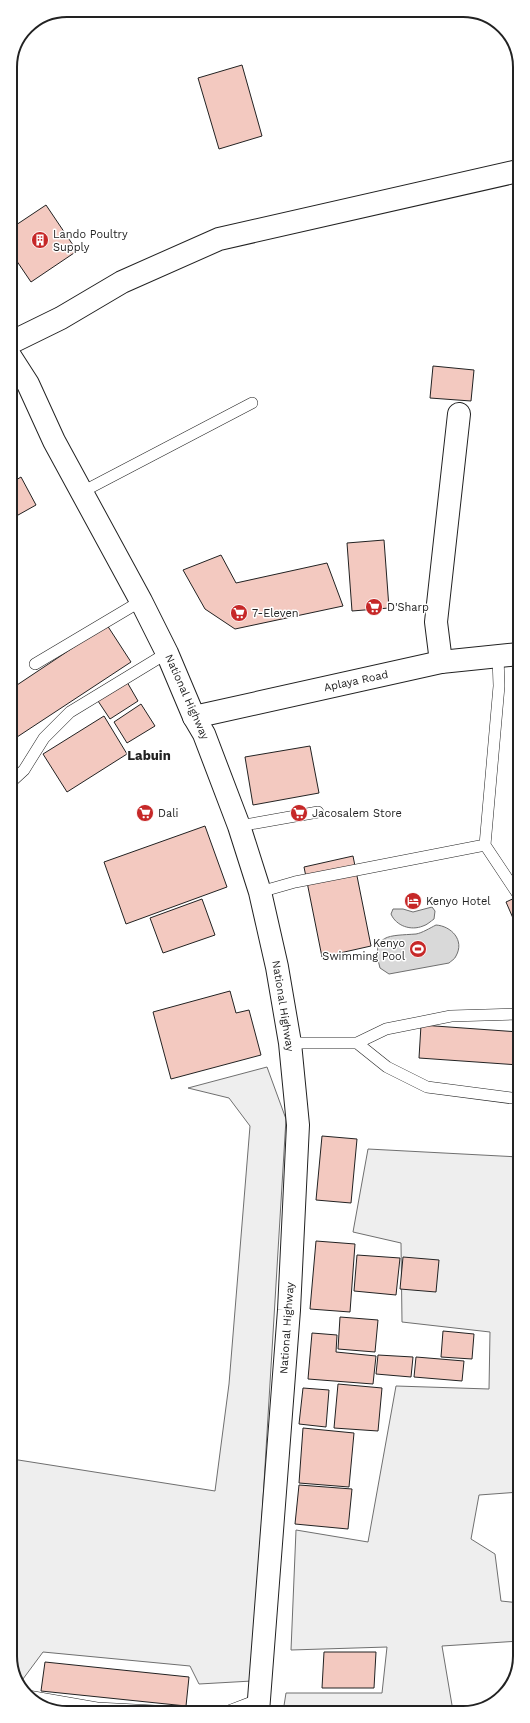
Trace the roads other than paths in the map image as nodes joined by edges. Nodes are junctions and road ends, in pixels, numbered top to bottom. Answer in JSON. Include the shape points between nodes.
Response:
{"nodes":[{"id":1,"x":513,"y":172,"type":"edge"},
{"id":2,"x":17,"y":351,"type":"edge"},
{"id":3,"x":17,"y":365,"type":"edge"},
{"id":4,"x":252,"y":403,"type":"dead end"},
{"id":5,"x":459,"y":414,"type":"dead end"},
{"id":6,"x":82,"y":492,"type":"junction"},
{"id":7,"x":141,"y":601,"type":"junction"},
{"id":8,"x":167,"y":653,"type":"junction"},
{"id":9,"x":509,"y":655,"type":"edge"},
{"id":10,"x":441,"y":662,"type":"junction"},
{"id":11,"x":35,"y":664,"type":"dead end"},
{"id":12,"x":194,"y":717,"type":"junction"},
{"id":13,"x":17,"y":776,"type":"edge"},
{"id":14,"x":318,"y":812,"type":"dead end"},
{"id":15,"x":239,"y":826,"type":"junction"},
{"id":16,"x":485,"y":845,"type":"junction"},
{"id":17,"x":513,"y":887,"type":"edge"},
{"id":18,"x":260,"y":892,"type":"junction"},
{"id":19,"x":513,"y":1014,"type":"edge"},
{"id":20,"x":290,"y":1043,"type":"junction"},
{"id":21,"x":357,"y":1043,"type":"junction"},
{"id":22,"x":513,"y":1098,"type":"edge"},
{"id":23,"x":39,"y":1698,"type":"edge"},
{"id":24,"x":86,"y":1706,"type":"edge"},
{"id":25,"x":259,"y":1706,"type":"edge"}],
"edges":[{"from":1,"to":2,"type":"main road","via":[[218,240],[122,282],[61,318]]},
{"from":3,"to":6,"type":"main road","name":"National Highway"},
{"from":4,"to":6,"type":"lane"},
{"from":5,"to":10,"type":"main road","via":[[436,622]]},
{"from":6,"to":7,"type":"main road","name":"National Highway"},
{"from":7,"to":8,"type":"main road","name":"National Highway"},
{"from":7,"to":11,"type":"lane"},
{"from":8,"to":12,"type":"main road","name":"National Highway"},
{"from":8,"to":13,"type":"lane","via":[[70,712],[44,738],[24,770]]},
{"from":9,"to":10,"type":"main road","name":"Aplaya Road"},
{"from":9,"to":16,"type":"lane","via":[[499,686]]},
{"from":10,"to":12,"type":"main road","name":"Aplaya Road"},
{"from":12,"to":15,"type":"main road","name":"National Highway","via":[[204,734]]},
{"from":14,"to":15,"type":"lane"},
{"from":15,"to":18,"type":"main road","name":"National Highway"},
{"from":16,"to":17,"type":"lane"},
{"from":16,"to":18,"type":"lane","via":[[294,882]]},
{"from":18,"to":20,"type":"main road","name":"National Highway","via":[[277,967]]},
{"from":19,"to":21,"type":"lane","via":[[451,1016],[386,1029]]},
{"from":20,"to":21,"type":"lane"},
{"from":20,"to":25,"type":"main road","name":"National Highway","via":[[298,1133],[289,1310]]},
{"from":21,"to":22,"type":"lane","via":[[387,1068],[427,1087]]},
{"from":23,"to":24,"type":"lane"}]}
